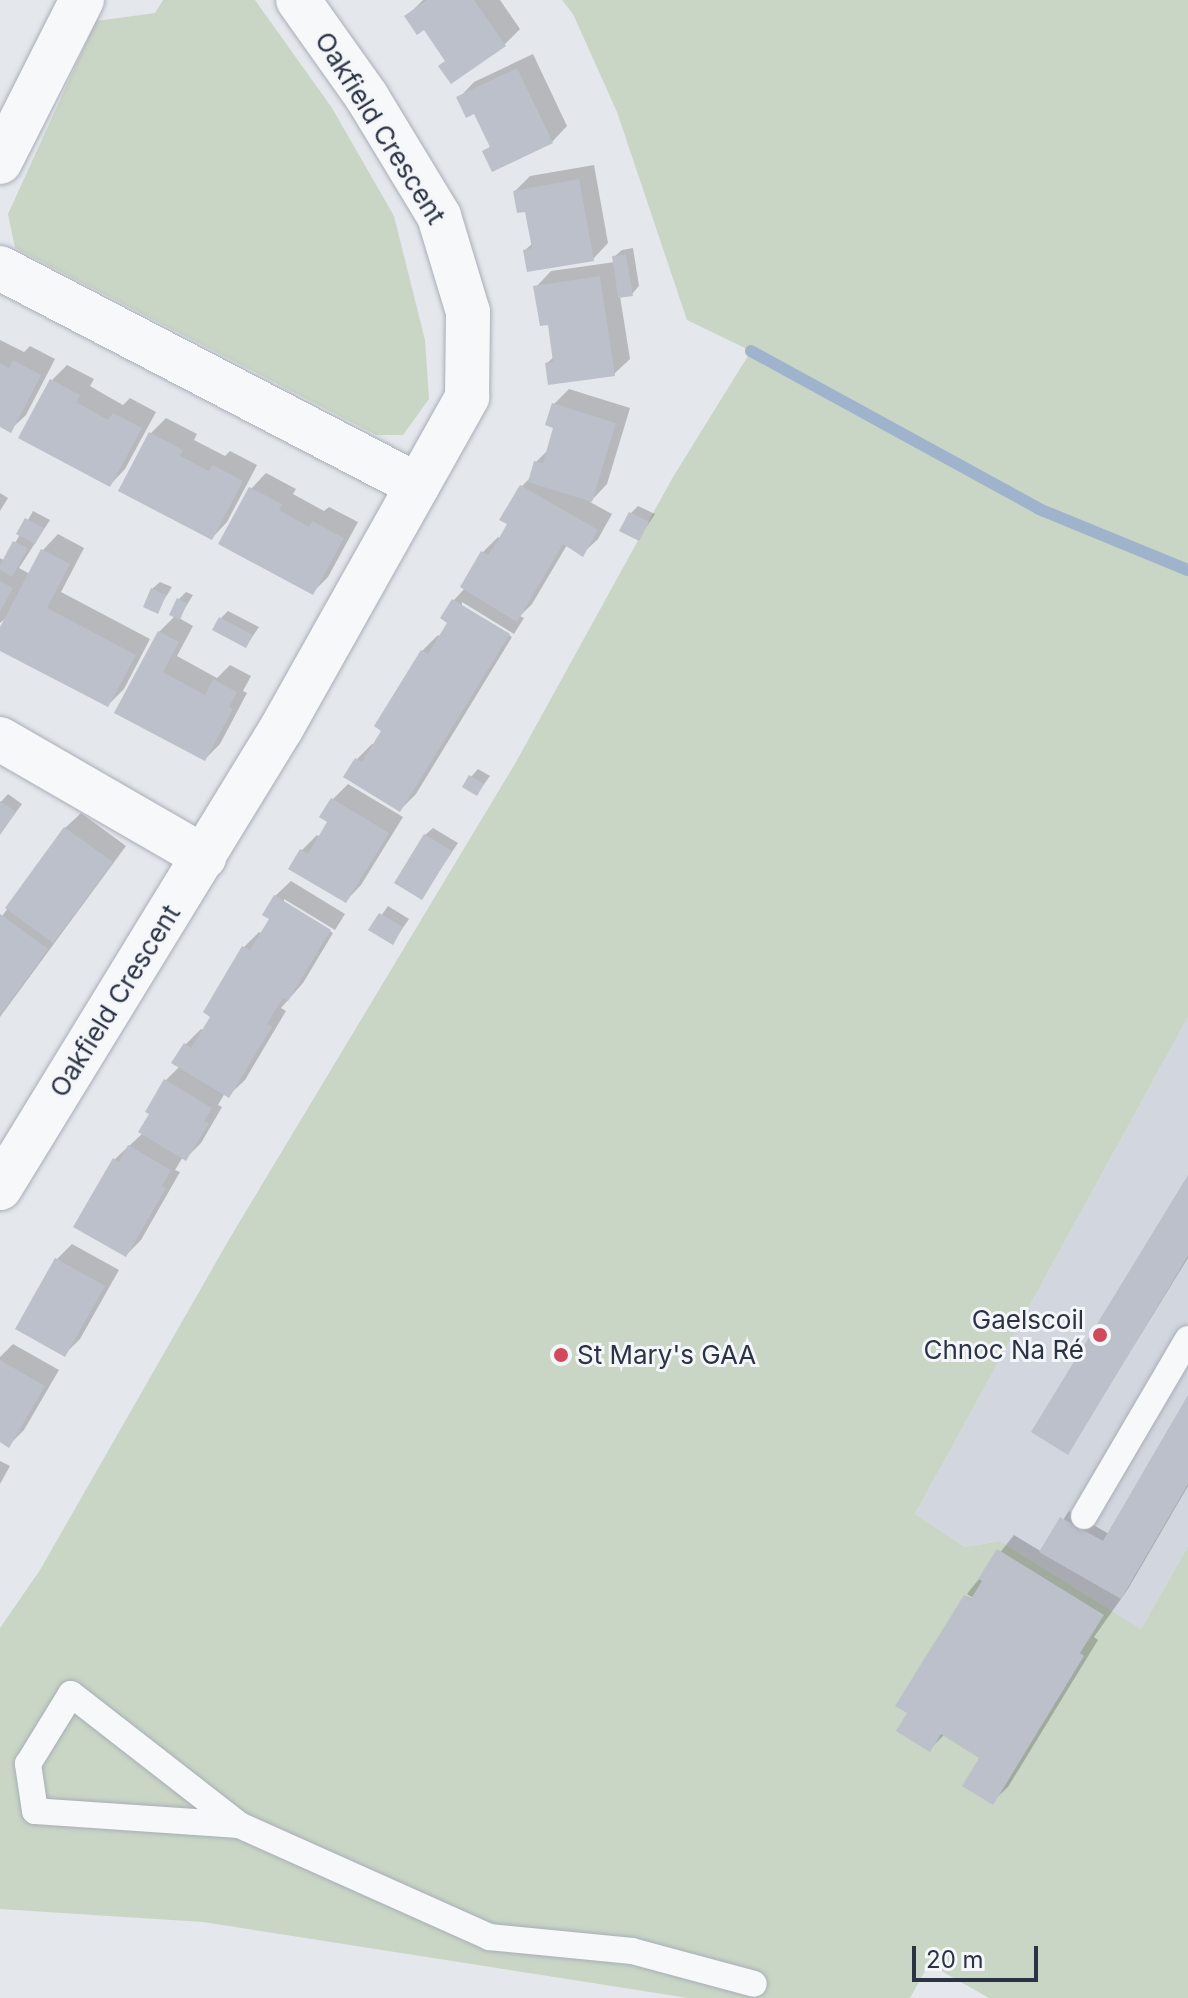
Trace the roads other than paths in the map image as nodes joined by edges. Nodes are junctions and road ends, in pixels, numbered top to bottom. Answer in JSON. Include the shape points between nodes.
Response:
{"nodes":[{"id":1,"x":82,"y":0,"type":"edge"},
{"id":2,"x":298,"y":0,"type":"edge"},
{"id":3,"x":0,"y":162,"type":"edge"},
{"id":4,"x":0,"y":268,"type":"edge"},
{"id":5,"x":418,"y":486,"type":"junction"},
{"id":6,"x":0,"y":739,"type":"edge"},
{"id":7,"x":204,"y":857,"type":"junction"},
{"id":8,"x":13,"y":1137,"type":"edge"},
{"id":9,"x":0,"y":1188,"type":"edge"},
{"id":10,"x":1188,"y":1339,"type":"edge"},
{"id":11,"x":1084,"y":1516,"type":"dead end"},
{"id":12,"x":239,"y":1825,"type":"junction"},
{"id":13,"x":754,"y":1984,"type":"dead end"}],
"edges":[{"from":1,"to":3,"type":"street"},
{"from":2,"to":5,"type":"street","name":"Oakfield Crescent","via":[[367,97],[439,216],[468,312],[467,397]]},
{"from":4,"to":5,"type":"street"},
{"from":5,"to":7,"type":"street","name":"Oakfield Crescent"},
{"from":6,"to":7,"type":"street"},
{"from":7,"to":8,"type":"street","name":"Oakfield Crescent"},
{"from":8,"to":9,"type":"street","name":"Oakfield Crescent"},
{"from":10,"to":11,"type":"lane"},
{"from":12,"to":12,"type":"lane","via":[[35,1811],[28,1764],[71,1694]]},
{"from":12,"to":13,"type":"lane","via":[[489,1937],[632,1951]]}]}
